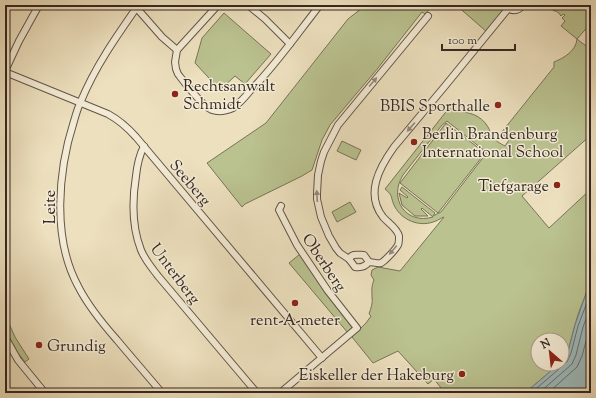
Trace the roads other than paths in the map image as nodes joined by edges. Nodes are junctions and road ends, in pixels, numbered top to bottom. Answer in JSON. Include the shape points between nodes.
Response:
{"nodes":[{"id":1,"x":39,"y":5,"type":"edge"},
{"id":2,"x":218,"y":5,"type":"edge"},
{"id":3,"x":248,"y":5,"type":"edge"},
{"id":4,"x":320,"y":5,"type":"edge"},
{"id":5,"x":523,"y":5,"type":"edge"},
{"id":6,"x":135,"y":6,"type":"edge"},
{"id":7,"x":507,"y":7,"type":"edge"},
{"id":8,"x":428,"y":16,"type":"dead end"},
{"id":9,"x":290,"y":44,"type":"junction"},
{"id":10,"x":177,"y":50,"type":"junction"},
{"id":11,"x":5,"y":71,"type":"edge"},
{"id":12,"x":80,"y":102,"type":"junction"},
{"id":13,"x":144,"y":146,"type":"junction"},
{"id":14,"x":281,"y":206,"type":"dead end"},
{"id":15,"x":349,"y":259,"type":"junction"},
{"id":16,"x":369,"y":262,"type":"junction"},
{"id":17,"x":5,"y":337,"type":"edge"},
{"id":18,"x":322,"y":358,"type":"junction"},
{"id":19,"x":45,"y":393,"type":"edge"},
{"id":20,"x":162,"y":393,"type":"edge"},
{"id":21,"x":257,"y":393,"type":"edge"},
{"id":22,"x":280,"y":393,"type":"edge"}],
"edges":[{"from":1,"to":11,"type":"street"},
{"from":2,"to":10,"type":"street"},
{"from":3,"to":9,"type":"street"},
{"from":4,"to":9,"type":"street"},
{"from":5,"to":7,"type":"street","via":[[515,11]]},
{"from":6,"to":10,"type":"street"},
{"from":6,"to":12,"type":"street","name":"Leite","via":[[92,76]]},
{"from":7,"to":16,"type":"street","one_way":true,"via":[[394,147],[382,166],[374,196],[378,209],[399,236],[399,242],[382,263]]},
{"from":15,"to":8,"type":"street","one_way":true,"via":[[336,248],[321,217],[317,194],[323,156],[338,125]]},
{"from":9,"to":10,"type":"street","via":[[237,105],[219,111],[206,106],[178,74],[175,62]]},
{"from":11,"to":12,"type":"street","name":"Seeberg"},
{"from":12,"to":13,"type":"street","name":"Seeberg","via":[[118,120]]},
{"from":12,"to":20,"type":"street","name":"Leite","via":[[68,139],[61,194],[63,238],[71,273],[93,310]]},
{"from":13,"to":18,"type":"street","name":"Seeberg"},
{"from":13,"to":21,"type":"street","name":"Unterberg","via":[[138,160],[133,192],[136,233],[141,251],[158,276]]},
{"from":14,"to":18,"type":"street","name":"Oberberg","via":[[279,210],[297,245],[328,292],[357,328]]},
{"from":15,"to":16,"type":"street","via":[[354,255],[364,255]]},
{"from":15,"to":16,"type":"street","via":[[356,267],[361,268]]},
{"from":17,"to":19,"type":"street","via":[[18,360]]},
{"from":18,"to":22,"type":"street"}]}
